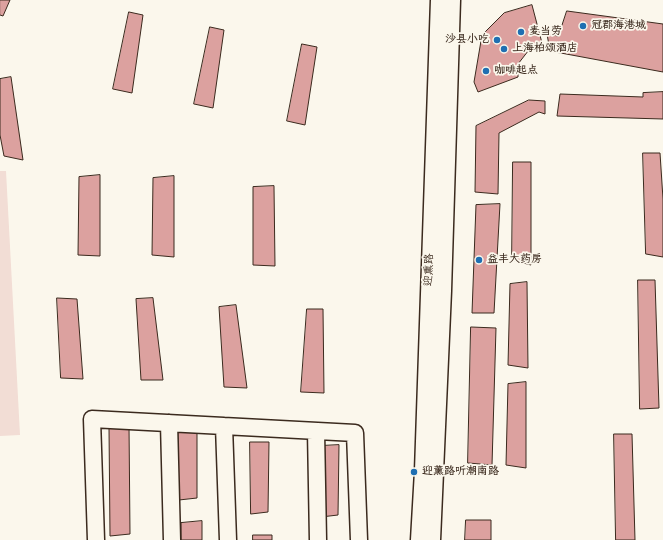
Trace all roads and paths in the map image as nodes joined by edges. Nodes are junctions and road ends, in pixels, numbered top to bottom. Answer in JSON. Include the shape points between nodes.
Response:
{"nodes":[{"id":1,"x":439,"y":0,"type":"edge"},
{"id":2,"x":452,"y":0,"type":"edge"},
{"id":3,"x":169,"y":423,"type":"junction"},
{"id":4,"x":224,"y":426,"type":"junction"},
{"id":5,"x":316,"y":431,"type":"junction"},
{"id":6,"x":96,"y":540,"type":"edge"},
{"id":7,"x":172,"y":540,"type":"edge"},
{"id":8,"x":228,"y":540,"type":"edge"},
{"id":9,"x":318,"y":540,"type":"edge"},
{"id":10,"x":360,"y":540,"type":"edge"},
{"id":11,"x":419,"y":540,"type":"edge"},
{"id":12,"x":432,"y":540,"type":"edge"}],
"edges":[{"from":1,"to":11,"type":"street","name":"迎熏路","via":[[424,471]]},
{"from":2,"to":12,"type":"street","name":"迎熏路","via":[[444,284]]},
{"from":3,"to":4,"type":"street"},
{"from":3,"to":6,"type":"street","via":[[92,419]]},
{"from":3,"to":7,"type":"street"},
{"from":4,"to":5,"type":"street"},
{"from":4,"to":8,"type":"street"},
{"from":5,"to":9,"type":"street"},
{"from":5,"to":10,"type":"street","via":[[355,433]]}]}
